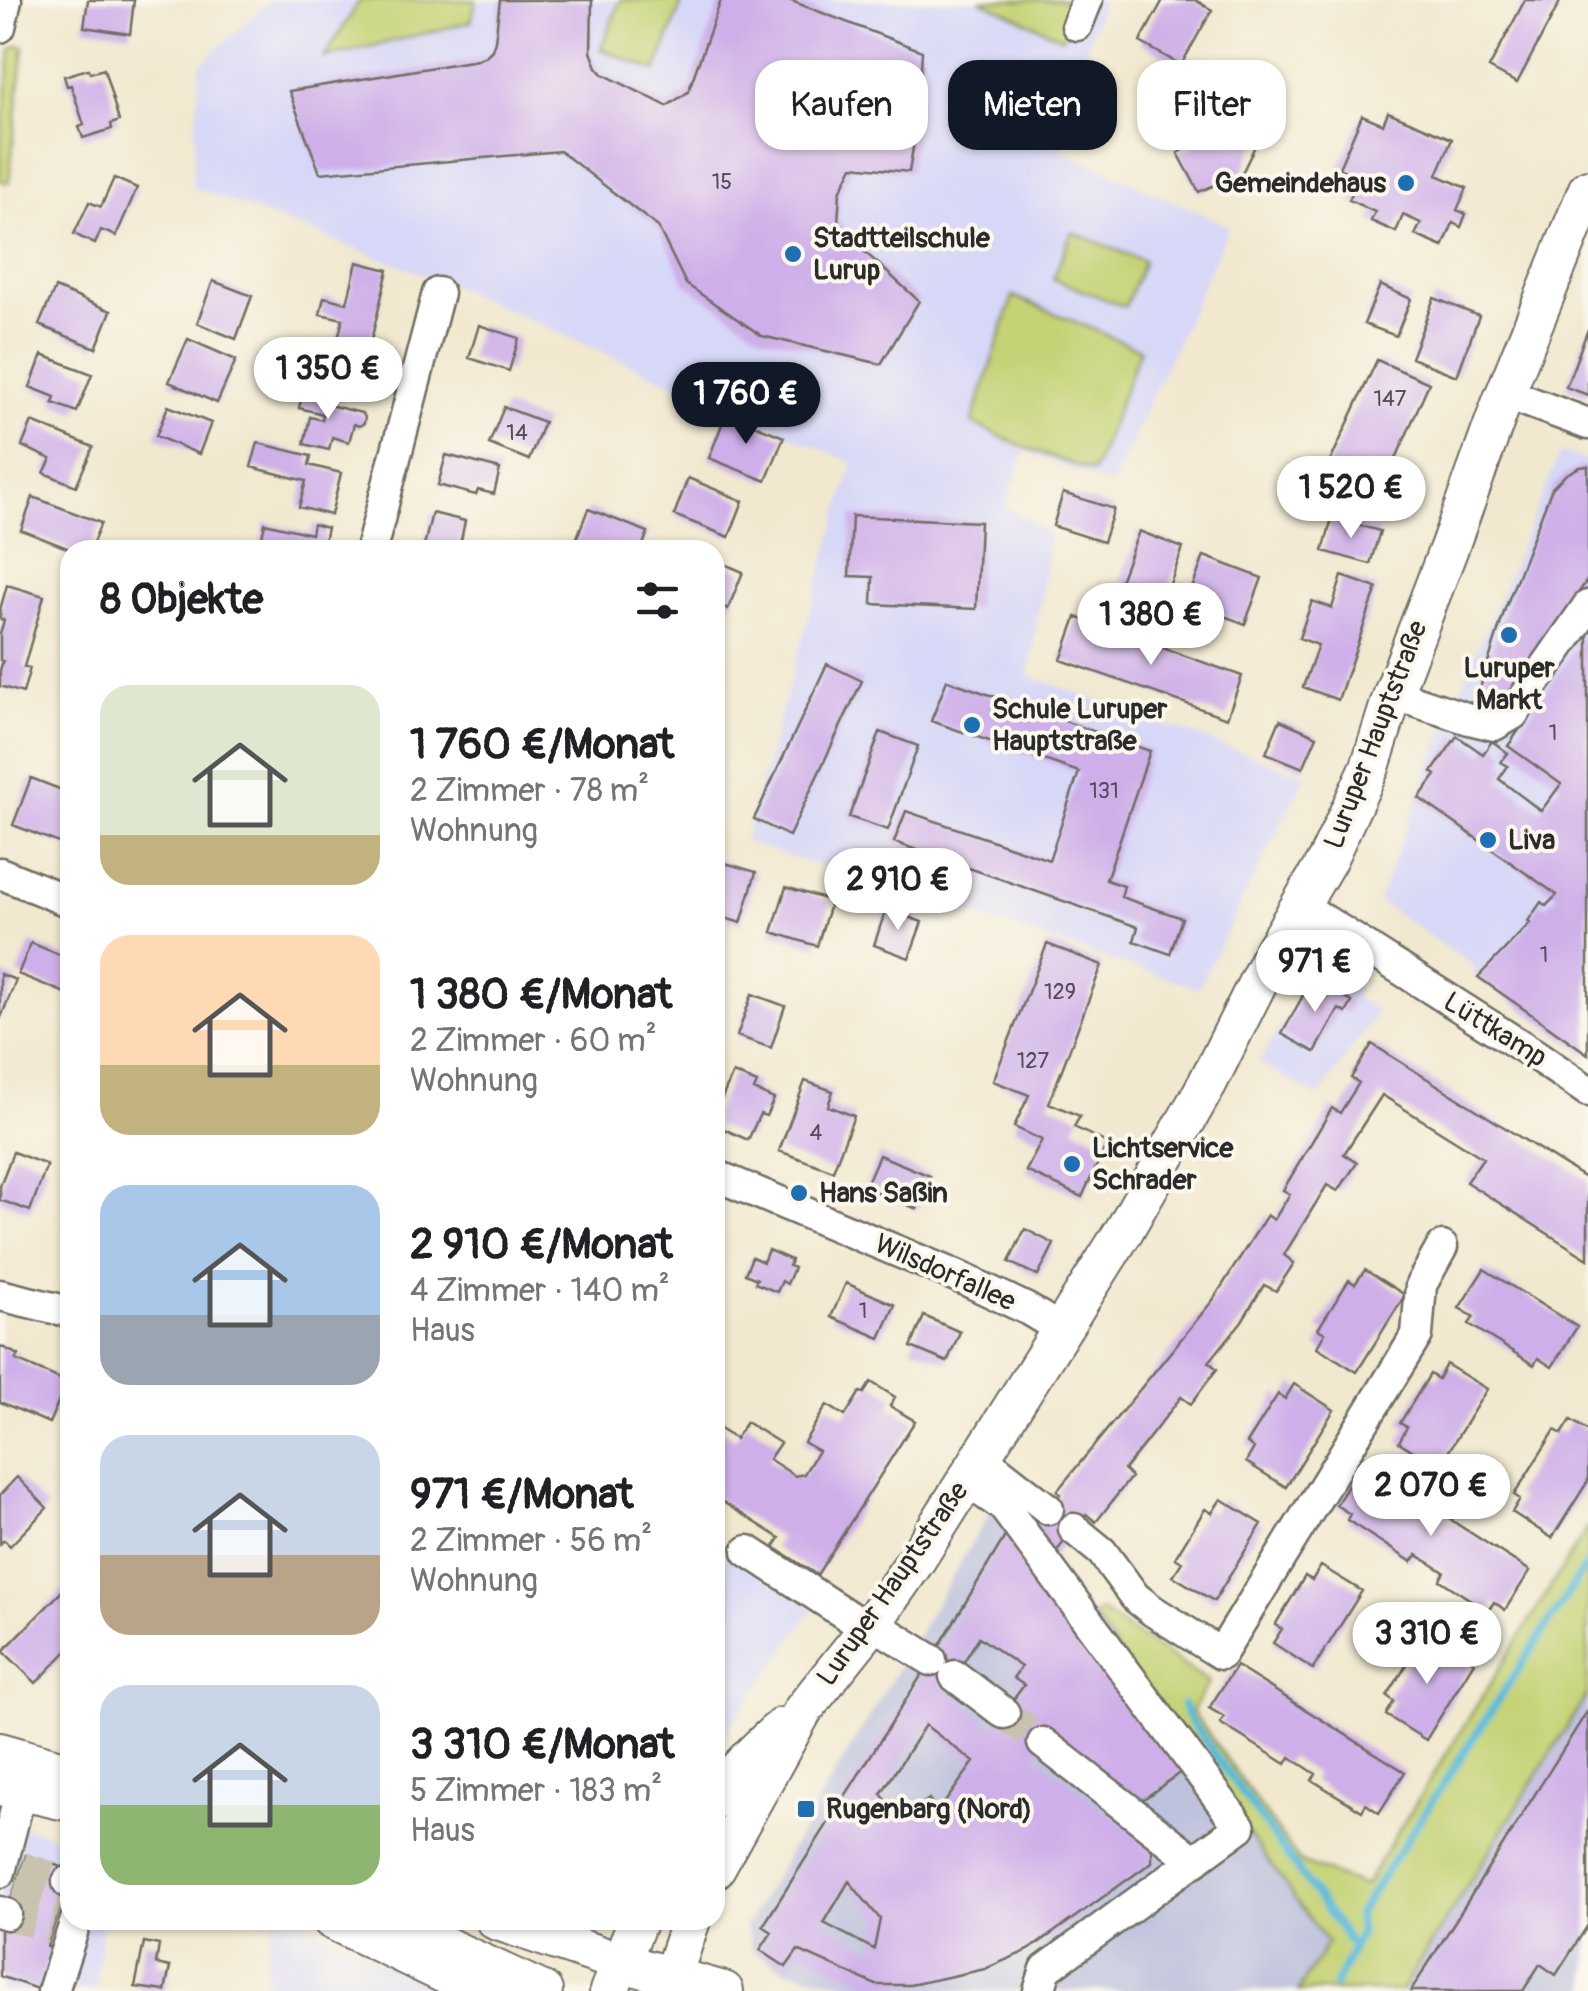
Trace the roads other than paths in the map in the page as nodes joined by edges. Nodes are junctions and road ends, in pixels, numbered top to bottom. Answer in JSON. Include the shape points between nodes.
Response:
{"nodes":[{"id":1,"x":6,"y":0,"type":"edge"},
{"id":2,"x":0,"y":27,"type":"edge"},
{"id":3,"x":1588,"y":189,"type":"edge"},
{"id":4,"x":438,"y":293,"type":"dead end"},
{"id":5,"x":1505,"y":393,"type":"junction"},
{"id":6,"x":1588,"y":424,"type":"edge"},
{"id":7,"x":374,"y":540,"type":"edge"},
{"id":8,"x":1588,"y":606,"type":"edge"},
{"id":9,"x":1392,"y":694,"type":"junction"},
{"id":10,"x":0,"y":873,"type":"edge"},
{"id":11,"x":60,"y":898,"type":"edge"},
{"id":12,"x":1300,"y":906,"type":"junction"},
{"id":13,"x":1588,"y":1091,"type":"edge"},
{"id":14,"x":725,"y":1179,"type":"edge"},
{"id":15,"x":1442,"y":1247,"type":"dead end"},
{"id":16,"x":0,"y":1295,"type":"edge"},
{"id":17,"x":60,"y":1310,"type":"edge"},
{"id":18,"x":1062,"y":1330,"type":"junction"},
{"id":19,"x":974,"y":1469,"type":"junction"},
{"id":20,"x":1048,"y":1509,"type":"dead end"},
{"id":21,"x":1074,"y":1529,"type":"dead end"},
{"id":22,"x":748,"y":1551,"type":"dead end"},
{"id":23,"x":870,"y":1626,"type":"junction"},
{"id":24,"x":803,"y":1710,"type":"junction"},
{"id":25,"x":1004,"y":1713,"type":"tunnel mouth"},
{"id":26,"x":1043,"y":1743,"type":"tunnel mouth"},
{"id":27,"x":0,"y":1752,"type":"edge"},
{"id":28,"x":60,"y":1769,"type":"edge"},
{"id":29,"x":725,"y":1784,"type":"edge"},
{"id":30,"x":6,"y":1787,"type":"edge"},
{"id":31,"x":60,"y":1800,"type":"edge"},
{"id":32,"x":725,"y":1851,"type":"edge"},
{"id":33,"x":1194,"y":1860,"type":"junction"},
{"id":34,"x":6,"y":1886,"type":"edge"},
{"id":35,"x":63,"y":1930,"type":"edge"},
{"id":36,"x":353,"y":1930,"type":"edge"},
{"id":37,"x":416,"y":1930,"type":"edge"},
{"id":38,"x":524,"y":1930,"type":"edge"},
{"id":39,"x":640,"y":1930,"type":"edge"},
{"id":40,"x":650,"y":1971,"type":"edge"},
{"id":41,"x":53,"y":1991,"type":"edge"},
{"id":42,"x":480,"y":1991,"type":"edge"},
{"id":43,"x":544,"y":1991,"type":"edge"},
{"id":44,"x":724,"y":1991,"type":"edge"},
{"id":45,"x":1040,"y":1991,"type":"edge"}],
"edges":[{"from":1,"to":2,"type":"street"},
{"from":3,"to":5,"type":"main road","name":"Luruper Hauptstraße"},
{"from":4,"to":7,"type":"street"},
{"from":5,"to":6,"type":"street"},
{"from":5,"to":9,"type":"main road","name":"Luruper Hauptstraße"},
{"from":8,"to":9,"type":"street","via":[[1513,714],[1494,725]]},
{"from":9,"to":12,"type":"main road","name":"Luruper Hauptstraße","via":[[1352,809]]},
{"from":10,"to":11,"type":"street"},
{"from":12,"to":13,"type":"street","name":"Lüttkamp"},
{"from":12,"to":18,"type":"main road","name":"Luruper Hauptstraße","via":[[1207,1084]]},
{"from":14,"to":18,"type":"street","name":"Wilsdorfallee","via":[[966,1280]]},
{"from":15,"to":21,"type":"street","via":[[1422,1285],[1417,1335],[1221,1654],[1135,1597],[1102,1552]]},
{"from":16,"to":17,"type":"street"},
{"from":18,"to":19,"type":"main road","name":"Luruper Hauptstraße"},
{"from":19,"to":20,"type":"street","name":"Luruper Hauptstraße"},
{"from":19,"to":23,"type":"main road","name":"Luruper Hauptstraße"},
{"from":19,"to":33,"type":"street","via":[[1240,1827]]},
{"from":22,"to":23,"type":"street"},
{"from":23,"to":24,"type":"main road","name":"Luruper Hauptstraße"},
{"from":23,"to":25,"type":"street"},
{"from":24,"to":29,"type":"main road","name":"Luruper Hauptstraße"},
{"from":24,"to":32,"type":"main road","name":"Luruper Hauptstraße"},
{"from":26,"to":33,"type":"street"},
{"from":27,"to":28,"type":"main road"},
{"from":30,"to":31,"type":"main road"},
{"from":30,"to":34,"type":"street","via":[[17,1806]]},
{"from":33,"to":45,"type":"street","via":[[1046,1968]]},
{"from":35,"to":41,"type":"street"},
{"from":36,"to":42,"type":"main road"},
{"from":37,"to":43,"type":"main road"},
{"from":38,"to":40,"type":"main road"},
{"from":39,"to":40,"type":"main road"},
{"from":40,"to":44,"type":"main road"}]}
